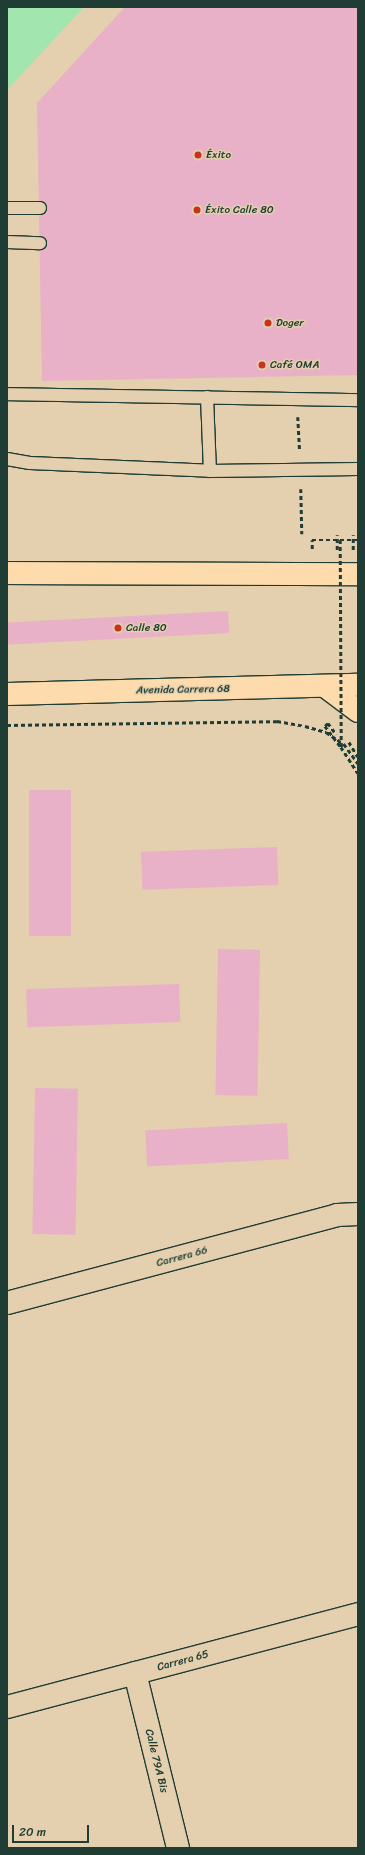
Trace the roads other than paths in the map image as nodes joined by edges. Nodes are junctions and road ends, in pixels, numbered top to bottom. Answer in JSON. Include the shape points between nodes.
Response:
{"nodes":[{"id":1,"x":7,"y":208,"type":"edge"},
{"id":2,"x":40,"y":208,"type":"dead end"},
{"id":3,"x":7,"y":242,"type":"edge"},
{"id":4,"x":40,"y":243,"type":"dead end"},
{"id":5,"x":7,"y":394,"type":"edge"},
{"id":6,"x":207,"y":397,"type":"junction"},
{"id":7,"x":358,"y":400,"type":"edge"},
{"id":8,"x":7,"y":459,"type":"edge"},
{"id":9,"x":358,"y":469,"type":"edge"},
{"id":10,"x":210,"y":471,"type":"junction"},
{"id":11,"x":7,"y":573,"type":"edge"},
{"id":12,"x":358,"y":574,"type":"edge"},
{"id":13,"x":358,"y":685,"type":"edge"},
{"id":14,"x":326,"y":687,"type":"junction"},
{"id":15,"x":7,"y":694,"type":"edge"},
{"id":16,"x":358,"y":711,"type":"edge"},
{"id":17,"x":358,"y":1214,"type":"edge"},
{"id":18,"x":7,"y":1303,"type":"edge"},
{"id":19,"x":358,"y":1614,"type":"edge"},
{"id":20,"x":134,"y":1674,"type":"junction"},
{"id":21,"x":7,"y":1707,"type":"edge"},
{"id":22,"x":178,"y":1848,"type":"edge"}],
"edges":[{"from":1,"to":2,"type":"lane"},
{"from":3,"to":4,"type":"lane"},
{"from":5,"to":6,"type":"lane"},
{"from":6,"to":7,"type":"lane"},
{"from":6,"to":10,"type":"lane"},
{"from":8,"to":10,"type":"lane","via":[[30,463]]},
{"from":9,"to":10,"type":"lane"},
{"from":11,"to":12,"type":"main road"},
{"from":13,"to":14,"type":"main road","name":"Avenida Carrera 68"},
{"from":14,"to":15,"type":"main road","name":"Avenida Carrera 68"},
{"from":14,"to":16,"type":"main road"},
{"from":17,"to":18,"type":"street","name":"Carrera 66","via":[[337,1216]]},
{"from":19,"to":20,"type":"street","name":"Carrera 65"},
{"from":20,"to":21,"type":"street","name":"Carrera 65"},
{"from":20,"to":22,"type":"street","name":"Calle 79A Bis"}]}
